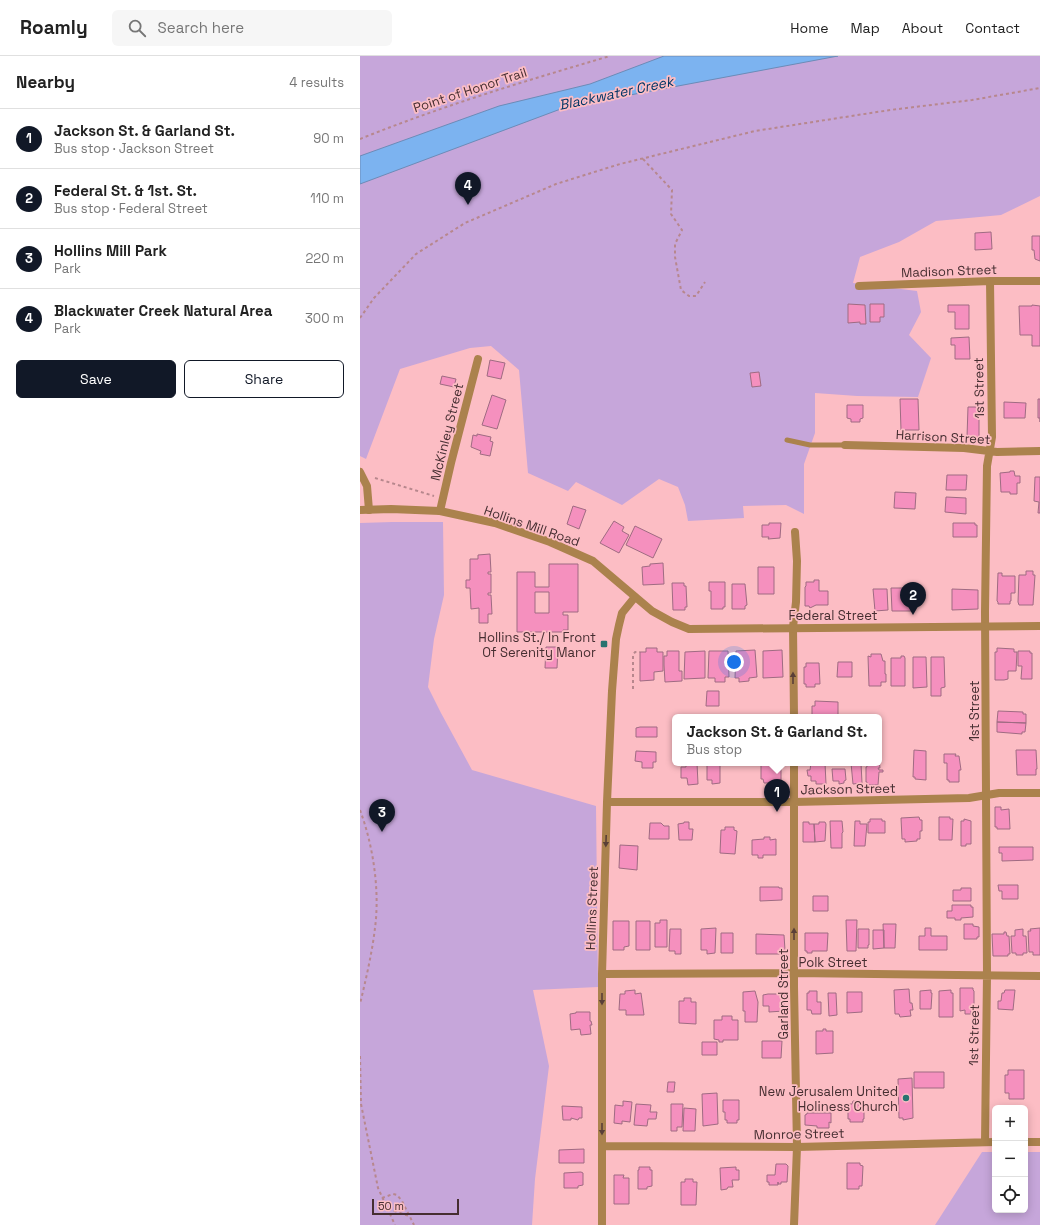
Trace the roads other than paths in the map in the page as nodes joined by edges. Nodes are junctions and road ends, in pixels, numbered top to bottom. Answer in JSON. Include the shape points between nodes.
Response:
{"nodes":[{"id":1,"x":990,"y":281,"type":"junction"},
{"id":2,"x":1040,"y":281,"type":"edge"},
{"id":3,"x":859,"y":286,"type":"dead end"},
{"id":4,"x":478,"y":359,"type":"dead end"},
{"id":5,"x":787,"y":440,"type":"dead end"},
{"id":6,"x":845,"y":444,"type":"joint"},
{"id":7,"x":989,"y":451,"type":"junction"},
{"id":8,"x":1040,"y":451,"type":"edge"},
{"id":9,"x":360,"y":472,"type":"edge"},
{"id":10,"x":360,"y":510,"type":"edge"},
{"id":11,"x":369,"y":510,"type":"junction"},
{"id":12,"x":440,"y":511,"type":"junction"},
{"id":13,"x":795,"y":532,"type":"dead end"},
{"id":14,"x":635,"y":597,"type":"junction"},
{"id":15,"x":985,"y":626,"type":"junction"},
{"id":16,"x":1040,"y":626,"type":"edge"},
{"id":17,"x":793,"y":627,"type":"junction"},
{"id":18,"x":794,"y":714,"type":"edge"},
{"id":19,"x":794,"y":766,"type":"edge"},
{"id":20,"x":1040,"y":793,"type":"edge"},
{"id":21,"x":986,"y":796,"type":"junction"},
{"id":22,"x":607,"y":802,"type":"junction"},
{"id":23,"x":794,"y":802,"type":"junction"},
{"id":24,"x":602,"y":974,"type":"junction"},
{"id":25,"x":794,"y":974,"type":"junction"},
{"id":26,"x":987,"y":975,"type":"junction"},
{"id":27,"x":1040,"y":976,"type":"edge"},
{"id":28,"x":985,"y":1142,"type":"junction"},
{"id":29,"x":992,"y":1142,"type":"edge"},
{"id":30,"x":1028,"y":1142,"type":"edge"},
{"id":31,"x":1040,"y":1142,"type":"edge"},
{"id":32,"x":602,"y":1146,"type":"junction"},
{"id":33,"x":797,"y":1147,"type":"junction"},
{"id":34,"x":602,"y":1225,"type":"edge"},
{"id":35,"x":794,"y":1225,"type":"edge"}],
"edges":[{"from":1,"to":2,"type":"street","name":"Madison Street"},
{"from":1,"to":3,"type":"street","name":"Madison Street"},
{"from":1,"to":7,"type":"street","name":"1st Street","via":[[992,437]]},
{"from":4,"to":12,"type":"street","name":"McKinley Street"},
{"from":5,"to":6,"type":"lane","via":[[810,445]]},
{"from":6,"to":7,"type":"street","name":"Harrison Street"},
{"from":7,"to":8,"type":"street","name":"Harrison Street"},
{"from":7,"to":15,"type":"street","name":"1st Street"},
{"from":9,"to":11,"type":"street","via":[[367,486]]},
{"from":10,"to":11,"type":"street","name":"Hollins Mill Road"},
{"from":11,"to":12,"type":"street","name":"Hollins Mill Road"},
{"from":12,"to":14,"type":"street","name":"Hollins Mill Road","via":[[495,523],[573,552],[593,561]]},
{"from":13,"to":17,"type":"street","via":[[797,561]]},
{"from":14,"to":17,"type":"street","name":"Federal Street","via":[[652,611],[689,629]]},
{"from":14,"to":22,"type":"street","name":"Hollins Street","via":[[622,613],[616,639]]},
{"from":15,"to":16,"type":"street","name":"Federal Street"},
{"from":15,"to":17,"type":"street","name":"Federal Street"},
{"from":15,"to":21,"type":"street","name":"1st Street"},
{"from":18,"to":17,"type":"street","one_way":true},
{"from":19,"to":23,"type":"street","name":"Garland Street"},
{"from":20,"to":21,"type":"street","name":"Jackson Street","via":[[1000,793]]},
{"from":21,"to":23,"type":"street","name":"Jackson Street"},
{"from":21,"to":26,"type":"street","name":"1st Street"},
{"from":22,"to":23,"type":"street","name":"Jackson Street"},
{"from":22,"to":24,"type":"street","name":"Hollins Street","one_way":true},
{"from":25,"to":23,"type":"street","name":"Garland Street","one_way":true},
{"from":24,"to":25,"type":"street","name":"Polk Street"},
{"from":24,"to":32,"type":"street","name":"Hollins Street","one_way":true},
{"from":25,"to":26,"type":"street","name":"Polk Street"},
{"from":25,"to":33,"type":"street","name":"Garland Street"},
{"from":26,"to":27,"type":"street","name":"Polk Street"},
{"from":26,"to":28,"type":"street","name":"1st Street"},
{"from":28,"to":29,"type":"street","name":"Monroe Street"},
{"from":28,"to":33,"type":"street","name":"Monroe Street"},
{"from":30,"to":31,"type":"street"},
{"from":32,"to":33,"type":"street","name":"Monroe Street"},
{"from":32,"to":34,"type":"street","name":"Hollins Street"},
{"from":33,"to":35,"type":"street","name":"Garland Street"}]}
